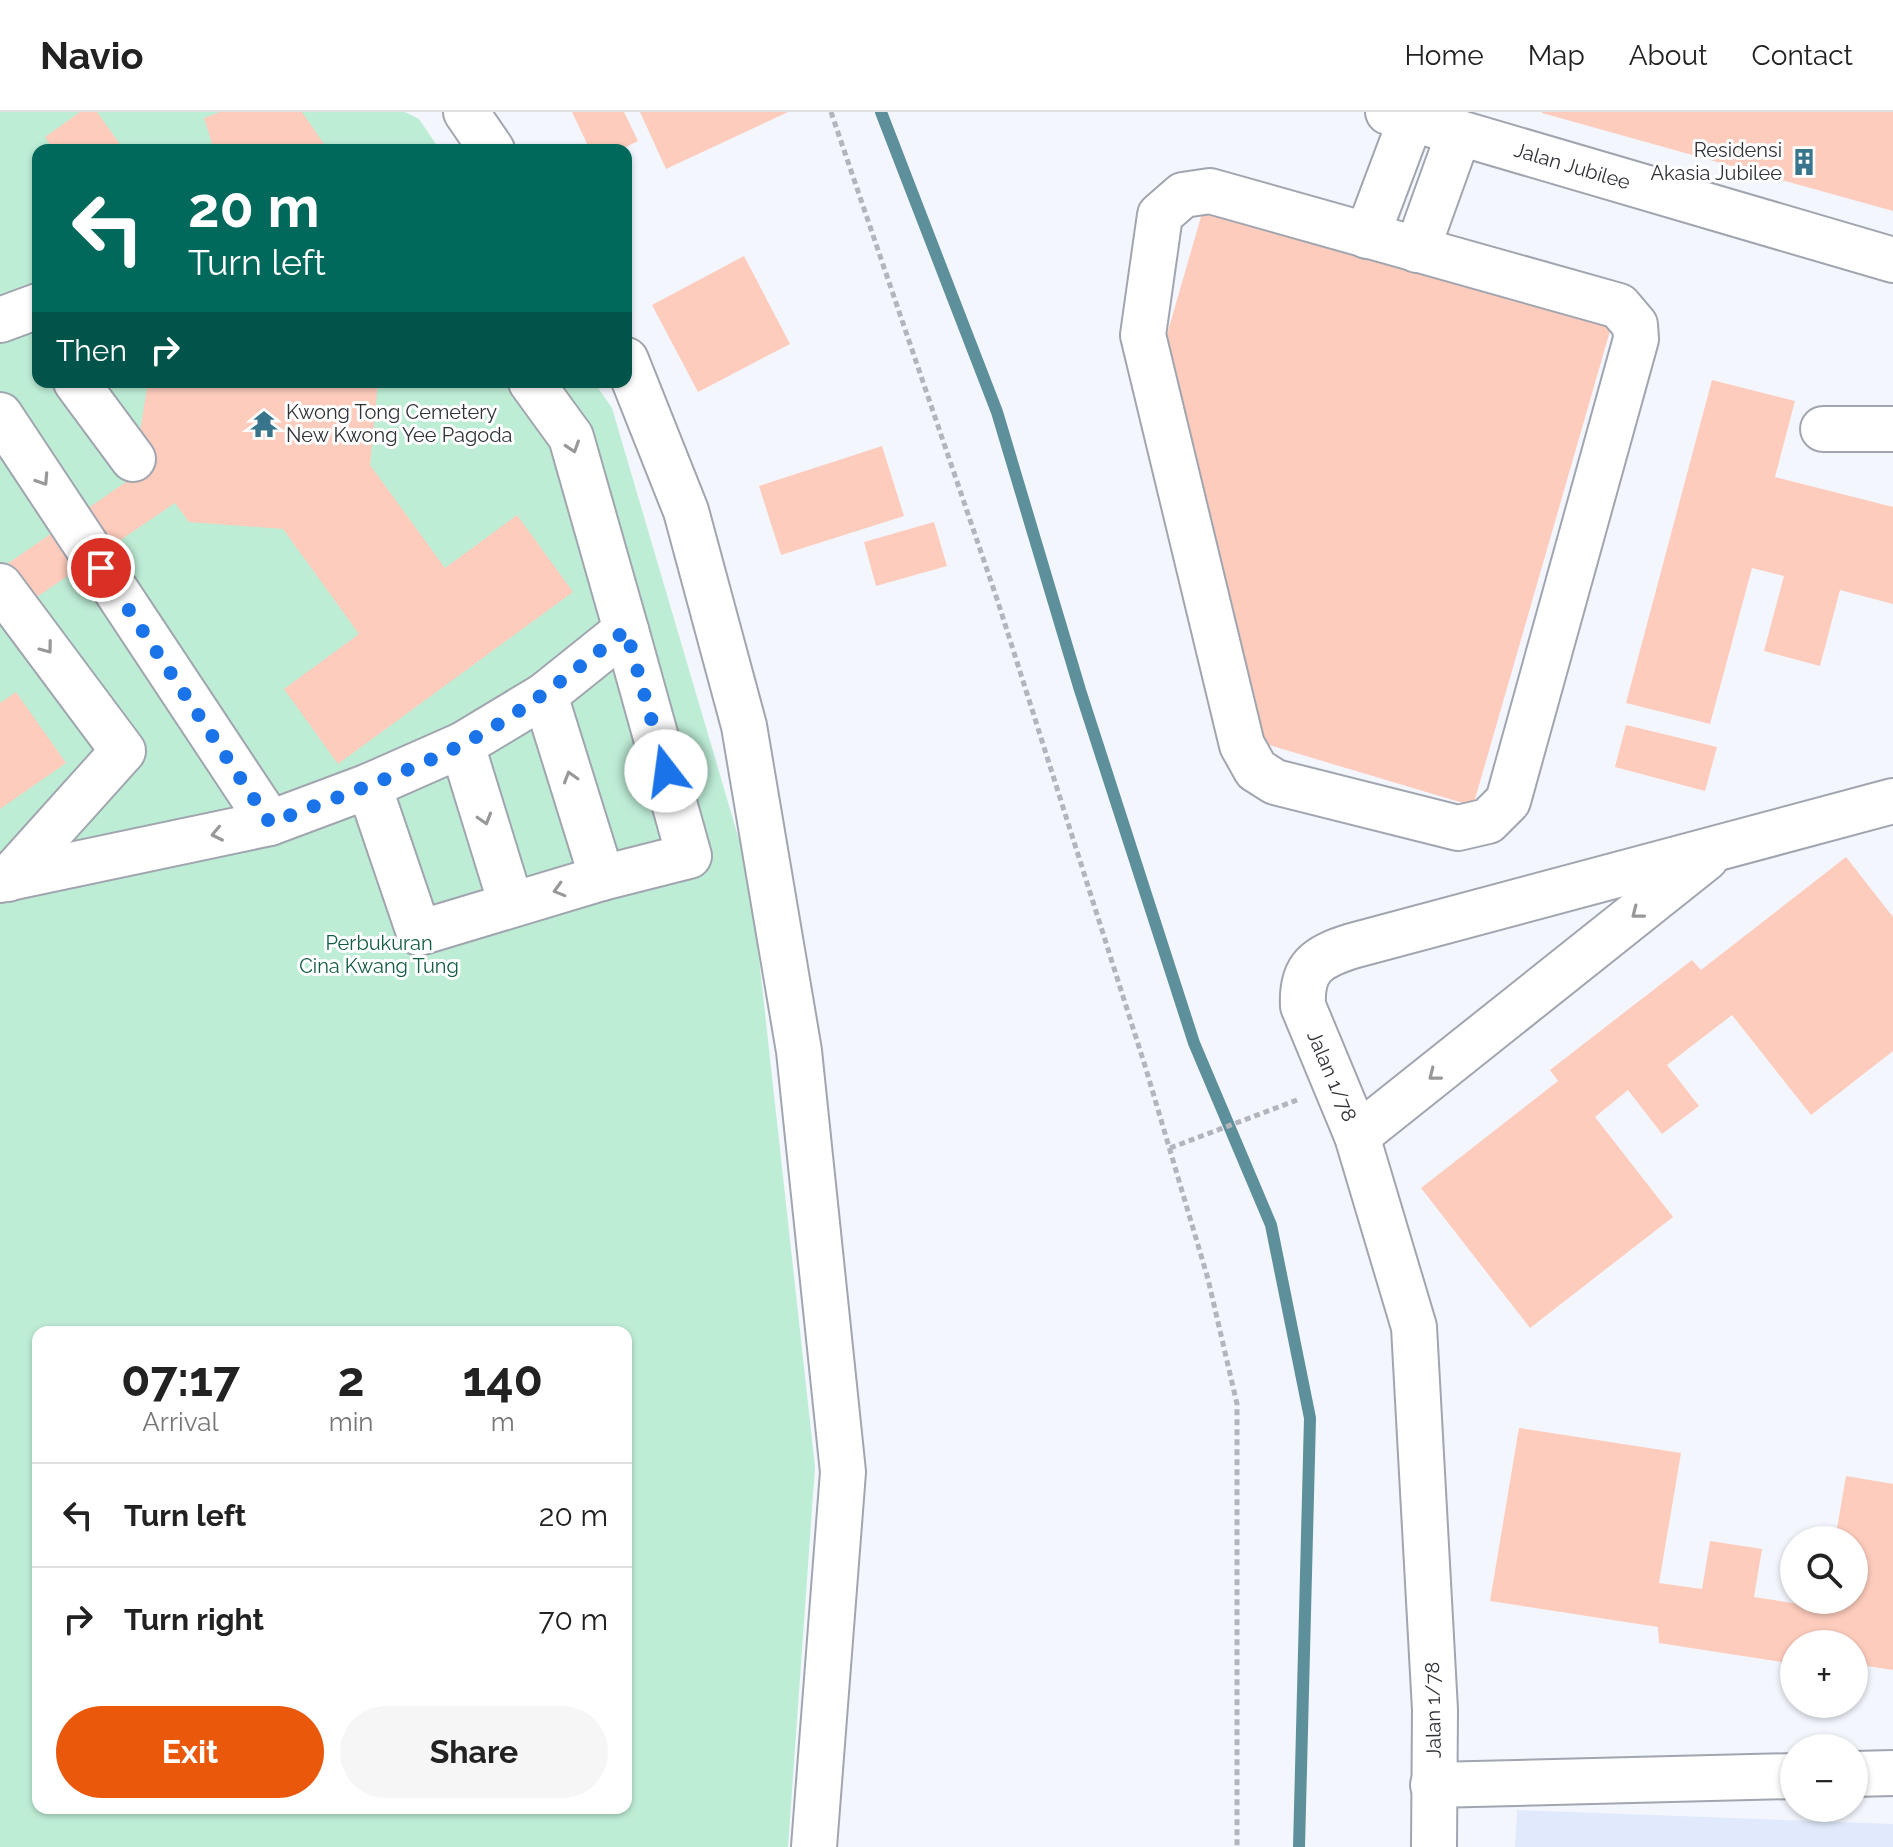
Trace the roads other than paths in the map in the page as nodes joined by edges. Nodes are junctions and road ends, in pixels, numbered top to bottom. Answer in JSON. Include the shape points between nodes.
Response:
{"nodes":[{"id":1,"x":466,"y":112,"type":"edge"},
{"id":2,"x":1399,"y":115,"type":"edge"},
{"id":3,"x":1459,"y":133,"type":"junction"},
{"id":4,"x":488,"y":144,"type":"edge"},
{"id":5,"x":1367,"y":236,"type":"junction"},
{"id":6,"x":1417,"y":250,"type":"junction"},
{"id":7,"x":1893,"y":260,"type":"edge"},
{"id":8,"x":632,"y":375,"type":"edge"},
{"id":9,"x":80,"y":388,"type":"edge"},
{"id":10,"x":535,"y":388,"type":"edge"},
{"id":11,"x":0,"y":415,"type":"edge"},
{"id":12,"x":1823,"y":429,"type":"dead end"},
{"id":13,"x":1893,"y":429,"type":"edge"},
{"id":14,"x":133,"y":459,"type":"dead end"},
{"id":15,"x":0,"y":586,"type":"edge"},
{"id":16,"x":626,"y":630,"type":"junction"},
{"id":17,"x":545,"y":695,"type":"junction"},
{"id":18,"x":462,"y":745,"type":"junction"},
{"id":19,"x":369,"y":786,"type":"junction"},
{"id":20,"x":1888,"y":810,"type":"edge"},
{"id":21,"x":270,"y":823,"type":"junction"},
{"id":22,"x":1720,"y":847,"type":"junction"},
{"id":23,"x":602,"y":878,"type":"junction"},
{"id":24,"x":4,"y":880,"type":"edge"},
{"id":25,"x":511,"y":904,"type":"junction"},
{"id":26,"x":1357,"y":1136,"type":"junction"},
{"id":27,"x":1893,"y":1773,"type":"edge"},
{"id":28,"x":1868,"y":1774,"type":"edge"},
{"id":29,"x":1780,"y":1776,"type":"edge"},
{"id":30,"x":1433,"y":1785,"type":"junction"},
{"id":31,"x":814,"y":1847,"type":"edge"},
{"id":32,"x":1434,"y":1847,"type":"edge"}],
"edges":[{"from":1,"to":4,"type":"street"},
{"from":2,"to":3,"type":"street","name":"Jalan Jubilee"},
{"from":2,"to":5,"type":"street"},
{"from":3,"to":6,"type":"street"},
{"from":3,"to":7,"type":"street","name":"Jalan Jubilee"},
{"from":5,"to":6,"type":"street"},
{"from":5,"to":6,"type":"street","via":[[1210,191],[1183,195],[1160,215],[1143,335],[1242,745],[1256,770],[1275,782],[1458,828],[1488,821],[1508,801],[1636,339],[1635,325],[1619,306]]},
{"from":8,"to":31,"type":"street","via":[[686,511],[744,726],[799,1051],[843,1472]]},
{"from":9,"to":14,"type":"street"},
{"from":10,"to":16,"type":"street","one_way":true,"via":[[571,437]]},
{"from":11,"to":21,"type":"street","one_way":true},
{"from":12,"to":13,"type":"street"},
{"from":15,"to":24,"type":"street","one_way":true,"via":[[123,751]]},
{"from":16,"to":17,"type":"street"},
{"from":16,"to":23,"type":"street","via":[[689,856]]},
{"from":17,"to":18,"type":"street"},
{"from":23,"to":17,"type":"street","one_way":true},
{"from":18,"to":19,"type":"street"},
{"from":18,"to":25,"type":"street","one_way":true},
{"from":19,"to":21,"type":"street"},
{"from":19,"to":25,"type":"street","via":[[419,933]]},
{"from":20,"to":22,"type":"street","name":"Jalan 1/78"},
{"from":21,"to":24,"type":"street","one_way":true},
{"from":22,"to":26,"type":"street","one_way":true},
{"from":22,"to":26,"type":"street","name":"Jalan 1/78","via":[[1352,946],[1313,965],[1302,984],[1303,1006]]},
{"from":23,"to":25,"type":"street","one_way":true},
{"from":26,"to":30,"type":"street","name":"Jalan 1/78","via":[[1414,1327],[1435,1710]]},
{"from":27,"to":28,"type":"street"},
{"from":29,"to":30,"type":"street","name":"Jalan 1/78"},
{"from":30,"to":32,"type":"street","name":"Jalan 1/78"}]}
